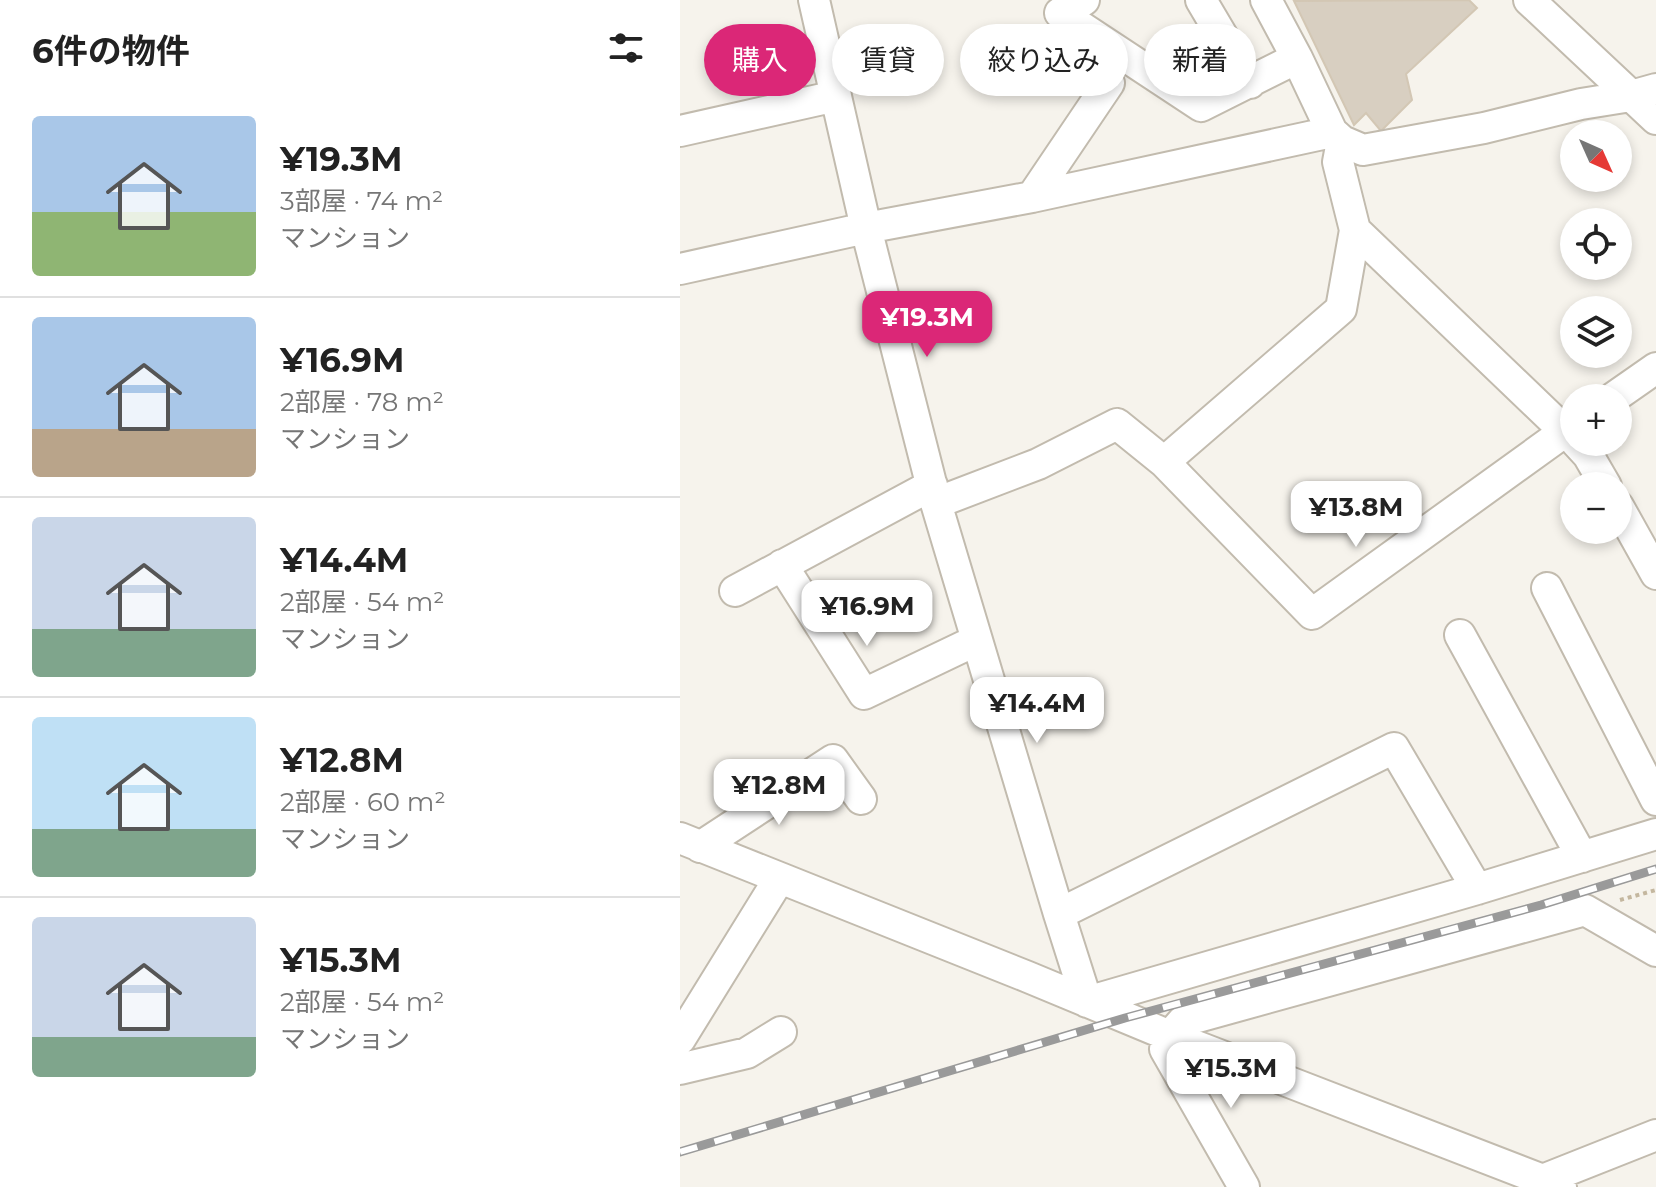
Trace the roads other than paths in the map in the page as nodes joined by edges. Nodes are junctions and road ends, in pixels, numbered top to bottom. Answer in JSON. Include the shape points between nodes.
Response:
{"nodes":[{"id":1,"x":814,"y":0,"type":"edge"},
{"id":2,"x":1084,"y":0,"type":"edge"},
{"id":3,"x":1201,"y":0,"type":"edge"},
{"id":4,"x":1266,"y":0,"type":"edge"},
{"id":5,"x":1529,"y":0,"type":"edge"},
{"id":6,"x":1215,"y":24,"type":"edge"},
{"id":7,"x":1297,"y":58,"type":"junction"},
{"id":8,"x":1144,"y":68,"type":"edge"},
{"id":9,"x":832,"y":79,"type":"edge"},
{"id":10,"x":1256,"y":80,"type":"edge"},
{"id":11,"x":1643,"y":92,"type":"edge"},
{"id":12,"x":836,"y":96,"type":"joint"},
{"id":13,"x":1100,"y":96,"type":"edge"},
{"id":14,"x":1186,"y":96,"type":"edge"},
{"id":15,"x":1222,"y":96,"type":"edge"},
{"id":16,"x":1656,"y":119,"type":"edge"},
{"id":17,"x":680,"y":131,"type":"edge"},
{"id":18,"x":1337,"y":136,"type":"junction"},
{"id":19,"x":1032,"y":197,"type":"junction"},
{"id":20,"x":866,"y":228,"type":"junction"},
{"id":21,"x":1355,"y":230,"type":"junction"},
{"id":22,"x":680,"y":269,"type":"edge"},
{"id":23,"x":1656,"y":368,"type":"edge"},
{"id":24,"x":1632,"y":385,"type":"edge"},
{"id":25,"x":1560,"y":423,"type":"edge"},
{"id":26,"x":1560,"y":442,"type":"edge"},
{"id":27,"x":1164,"y":462,"type":"junction"},
{"id":28,"x":934,"y":494,"type":"junction"},
{"id":29,"x":1632,"y":531,"type":"edge"},
{"id":30,"x":782,"y":565,"type":"junction"},
{"id":31,"x":1656,"y":574,"type":"edge"},
{"id":32,"x":1547,"y":588,"type":"dead end"},
{"id":33,"x":735,"y":591,"type":"dead end"},
{"id":34,"x":1460,"y":635,"type":"dead end"},
{"id":35,"x":977,"y":640,"type":"junction"},
{"id":36,"x":861,"y":799,"type":"dead end"},
{"id":37,"x":1656,"y":800,"type":"edge"},
{"id":38,"x":1656,"y":834,"type":"edge"},
{"id":39,"x":690,"y":842,"type":"edge"},
{"id":40,"x":1582,"y":857,"type":"junction"},
{"id":41,"x":779,"y":879,"type":"junction"},
{"id":42,"x":1477,"y":889,"type":"junction"},
{"id":43,"x":1059,"y":914,"type":"junction"},
{"id":44,"x":1656,"y":951,"type":"edge"},
{"id":45,"x":1087,"y":1002,"type":"junction"},
{"id":46,"x":781,"y":1032,"type":"dead end"},
{"id":47,"x":1170,"y":1036,"type":"junction"},
{"id":48,"x":680,"y":1039,"type":"edge"},
{"id":49,"x":680,"y":1069,"type":"edge"},
{"id":50,"x":1656,"y":1135,"type":"edge"},
{"id":51,"x":1544,"y":1185,"type":"edge"},
{"id":52,"x":1244,"y":1187,"type":"edge"}],
"edges":[{"from":1,"to":9,"type":"street"},
{"from":2,"to":8,"type":"street","via":[[1060,13]]},
{"from":3,"to":6,"type":"street"},
{"from":4,"to":7,"type":"street"},
{"from":5,"to":11,"type":"street"},
{"from":7,"to":10,"type":"street"},
{"from":7,"to":18,"type":"street"},
{"from":11,"to":16,"type":"street"},
{"from":11,"to":18,"type":"street","via":[[1363,150]]},
{"from":12,"to":17,"type":"street"},
{"from":12,"to":20,"type":"street"},
{"from":13,"to":19,"type":"street"},
{"from":14,"to":15,"type":"street","via":[[1201,106]]},
{"from":18,"to":19,"type":"street"},
{"from":18,"to":21,"type":"street"},
{"from":19,"to":20,"type":"street"},
{"from":20,"to":22,"type":"street"},
{"from":20,"to":28,"type":"street"},
{"from":21,"to":25,"type":"street"},
{"from":21,"to":27,"type":"street","via":[[1341,309]]},
{"from":23,"to":24,"type":"street"},
{"from":26,"to":27,"type":"street","via":[[1312,614]]},
{"from":27,"to":28,"type":"street","via":[[1117,424],[1038,464]]},
{"from":28,"to":30,"type":"street"},
{"from":28,"to":35,"type":"street"},
{"from":29,"to":31,"type":"street"},
{"from":30,"to":33,"type":"street"},
{"from":30,"to":35,"type":"street","via":[[864,694]]},
{"from":32,"to":37,"type":"street"},
{"from":34,"to":40,"type":"street"},
{"from":35,"to":43,"type":"street"},
{"from":36,"to":39,"type":"street","via":[[833,760]]},
{"from":38,"to":40,"type":"street"},
{"from":39,"to":41,"type":"street"},
{"from":40,"to":42,"type":"street"},
{"from":41,"to":45,"type":"street"},
{"from":41,"to":48,"type":"street"},
{"from":42,"to":43,"type":"street","via":[[1394,748]]},
{"from":42,"to":45,"type":"street"},
{"from":43,"to":45,"type":"street"},
{"from":44,"to":47,"type":"street","via":[[1585,910],[1183,1021]]},
{"from":45,"to":47,"type":"street"},
{"from":46,"to":49,"type":"street","via":[[747,1053]]},
{"from":47,"to":51,"type":"street"},
{"from":47,"to":52,"type":"street","via":[[1165,1049]]},
{"from":50,"to":51,"type":"street"}]}
